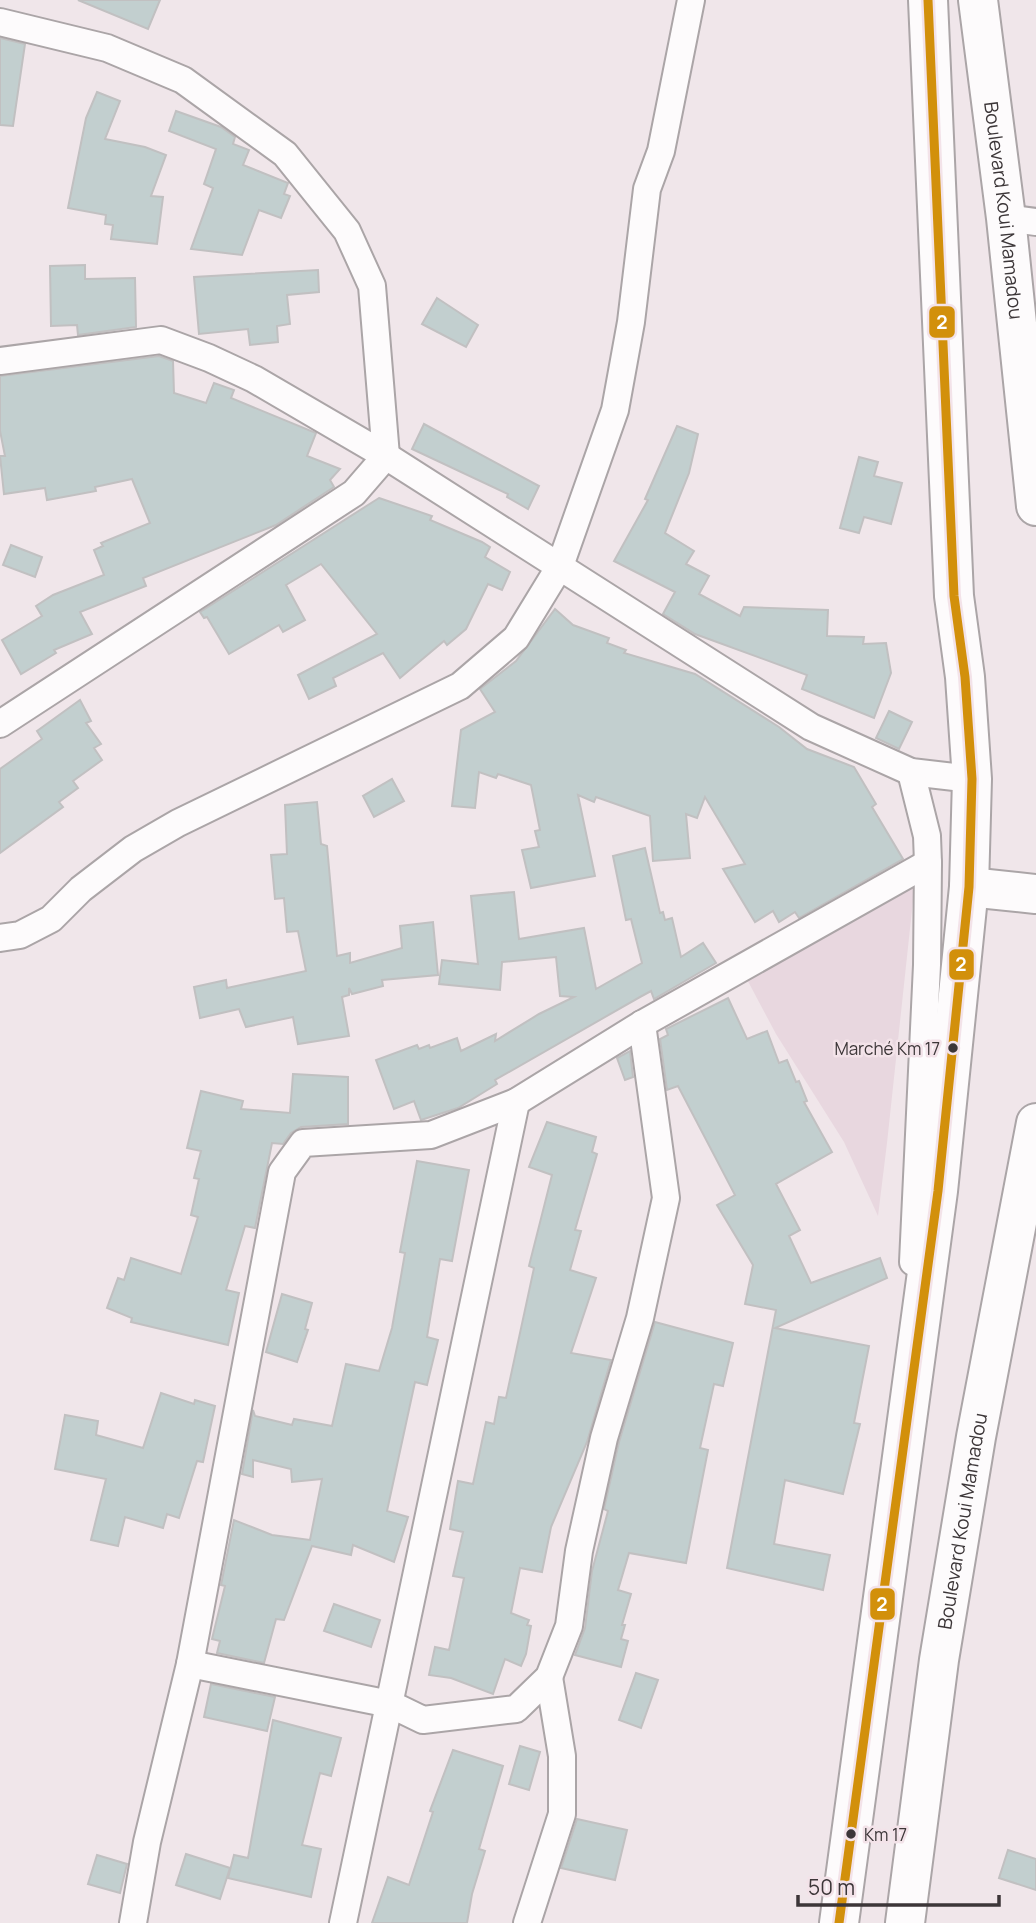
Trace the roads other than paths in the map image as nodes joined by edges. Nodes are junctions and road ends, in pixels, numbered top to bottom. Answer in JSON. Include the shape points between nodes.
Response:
{"nodes":[{"id":1,"x":691,"y":0,"type":"edge"},
{"id":2,"x":928,"y":0,"type":"edge"},
{"id":3,"x":978,"y":0,"type":"edge"},
{"id":4,"x":0,"y":22,"type":"edge"},
{"id":5,"x":1021,"y":220,"type":"edge"},
{"id":6,"x":0,"y":361,"type":"edge"},
{"id":7,"x":1033,"y":449,"type":"edge"},
{"id":8,"x":386,"y":456,"type":"junction"},
{"id":9,"x":1036,"y":506,"type":"edge"},
{"id":10,"x":559,"y":566,"type":"junction"},
{"id":11,"x":0,"y":724,"type":"edge"},
{"id":12,"x":911,"y":772,"type":"junction"},
{"id":13,"x":972,"y":779,"type":"junction"},
{"id":14,"x":928,"y":863,"type":"junction"},
{"id":15,"x":969,"y":887,"type":"junction"},
{"id":16,"x":1036,"y":894,"type":"edge"},
{"id":17,"x":0,"y":938,"type":"edge"},
{"id":18,"x":642,"y":1024,"type":"junction"},
{"id":19,"x":516,"y":1102,"type":"junction"},
{"id":20,"x":1036,"y":1123,"type":"edge"},
{"id":21,"x":911,"y":1401,"type":"junction"},
{"id":22,"x":190,"y":1664,"type":"junction"},
{"id":23,"x":549,"y":1677,"type":"junction"},
{"id":24,"x":390,"y":1704,"type":"junction"},
{"id":25,"x":133,"y":1923,"type":"edge"},
{"id":26,"x":343,"y":1923,"type":"edge"},
{"id":27,"x":527,"y":1923,"type":"edge"},
{"id":28,"x":839,"y":1923,"type":"edge"},
{"id":29,"x":905,"y":1923,"type":"edge"}],
"edges":[{"from":1,"to":10,"type":"street","via":[[664,139],[647,189],[615,410]]},
{"from":2,"to":13,"type":"main road","via":[[954,596]]},
{"from":3,"to":5,"type":"main road","name":"Boulevard Koui Mamadou"},
{"from":4,"to":8,"type":"street","via":[[107,48],[183,80],[285,155],[347,231],[372,286]]},
{"from":5,"to":7,"type":"main road","name":"Boulevard Koui Mamadou"},
{"from":6,"to":8,"type":"street","via":[[161,340],[254,379]]},
{"from":7,"to":9,"type":"main road","name":"Boulevard Koui Mamadou"},
{"from":8,"to":10,"type":"street"},
{"from":8,"to":11,"type":"street","via":[[354,493]]},
{"from":10,"to":12,"type":"street","via":[[811,727]]},
{"from":10,"to":17,"type":"street","via":[[516,638],[460,686],[178,823],[133,849],[51,919],[20,935]]},
{"from":12,"to":13,"type":"street"},
{"from":12,"to":14,"type":"street","via":[[928,836]]},
{"from":13,"to":15,"type":"main road"},
{"from":14,"to":18,"type":"street"},
{"from":14,"to":21,"type":"street"},
{"from":15,"to":16,"type":"main road"},
{"from":15,"to":21,"type":"main road"},
{"from":18,"to":19,"type":"street"},
{"from":18,"to":23,"type":"street","via":[[666,1198],[640,1318],[604,1438],[579,1550],[569,1626]]},
{"from":19,"to":22,"type":"street","via":[[431,1135],[303,1143],[282,1172]]},
{"from":19,"to":24,"type":"street"},
{"from":20,"to":29,"type":"main road","name":"Boulevard Koui Mamadou","via":[[939,1660]]},
{"from":21,"to":28,"type":"main road"},
{"from":22,"to":24,"type":"street"},
{"from":22,"to":25,"type":"street","via":[[147,1842]]},
{"from":23,"to":24,"type":"street","via":[[516,1709],[423,1720]]},
{"from":23,"to":27,"type":"street","via":[[562,1756],[562,1814]]},
{"from":24,"to":26,"type":"street"}]}
